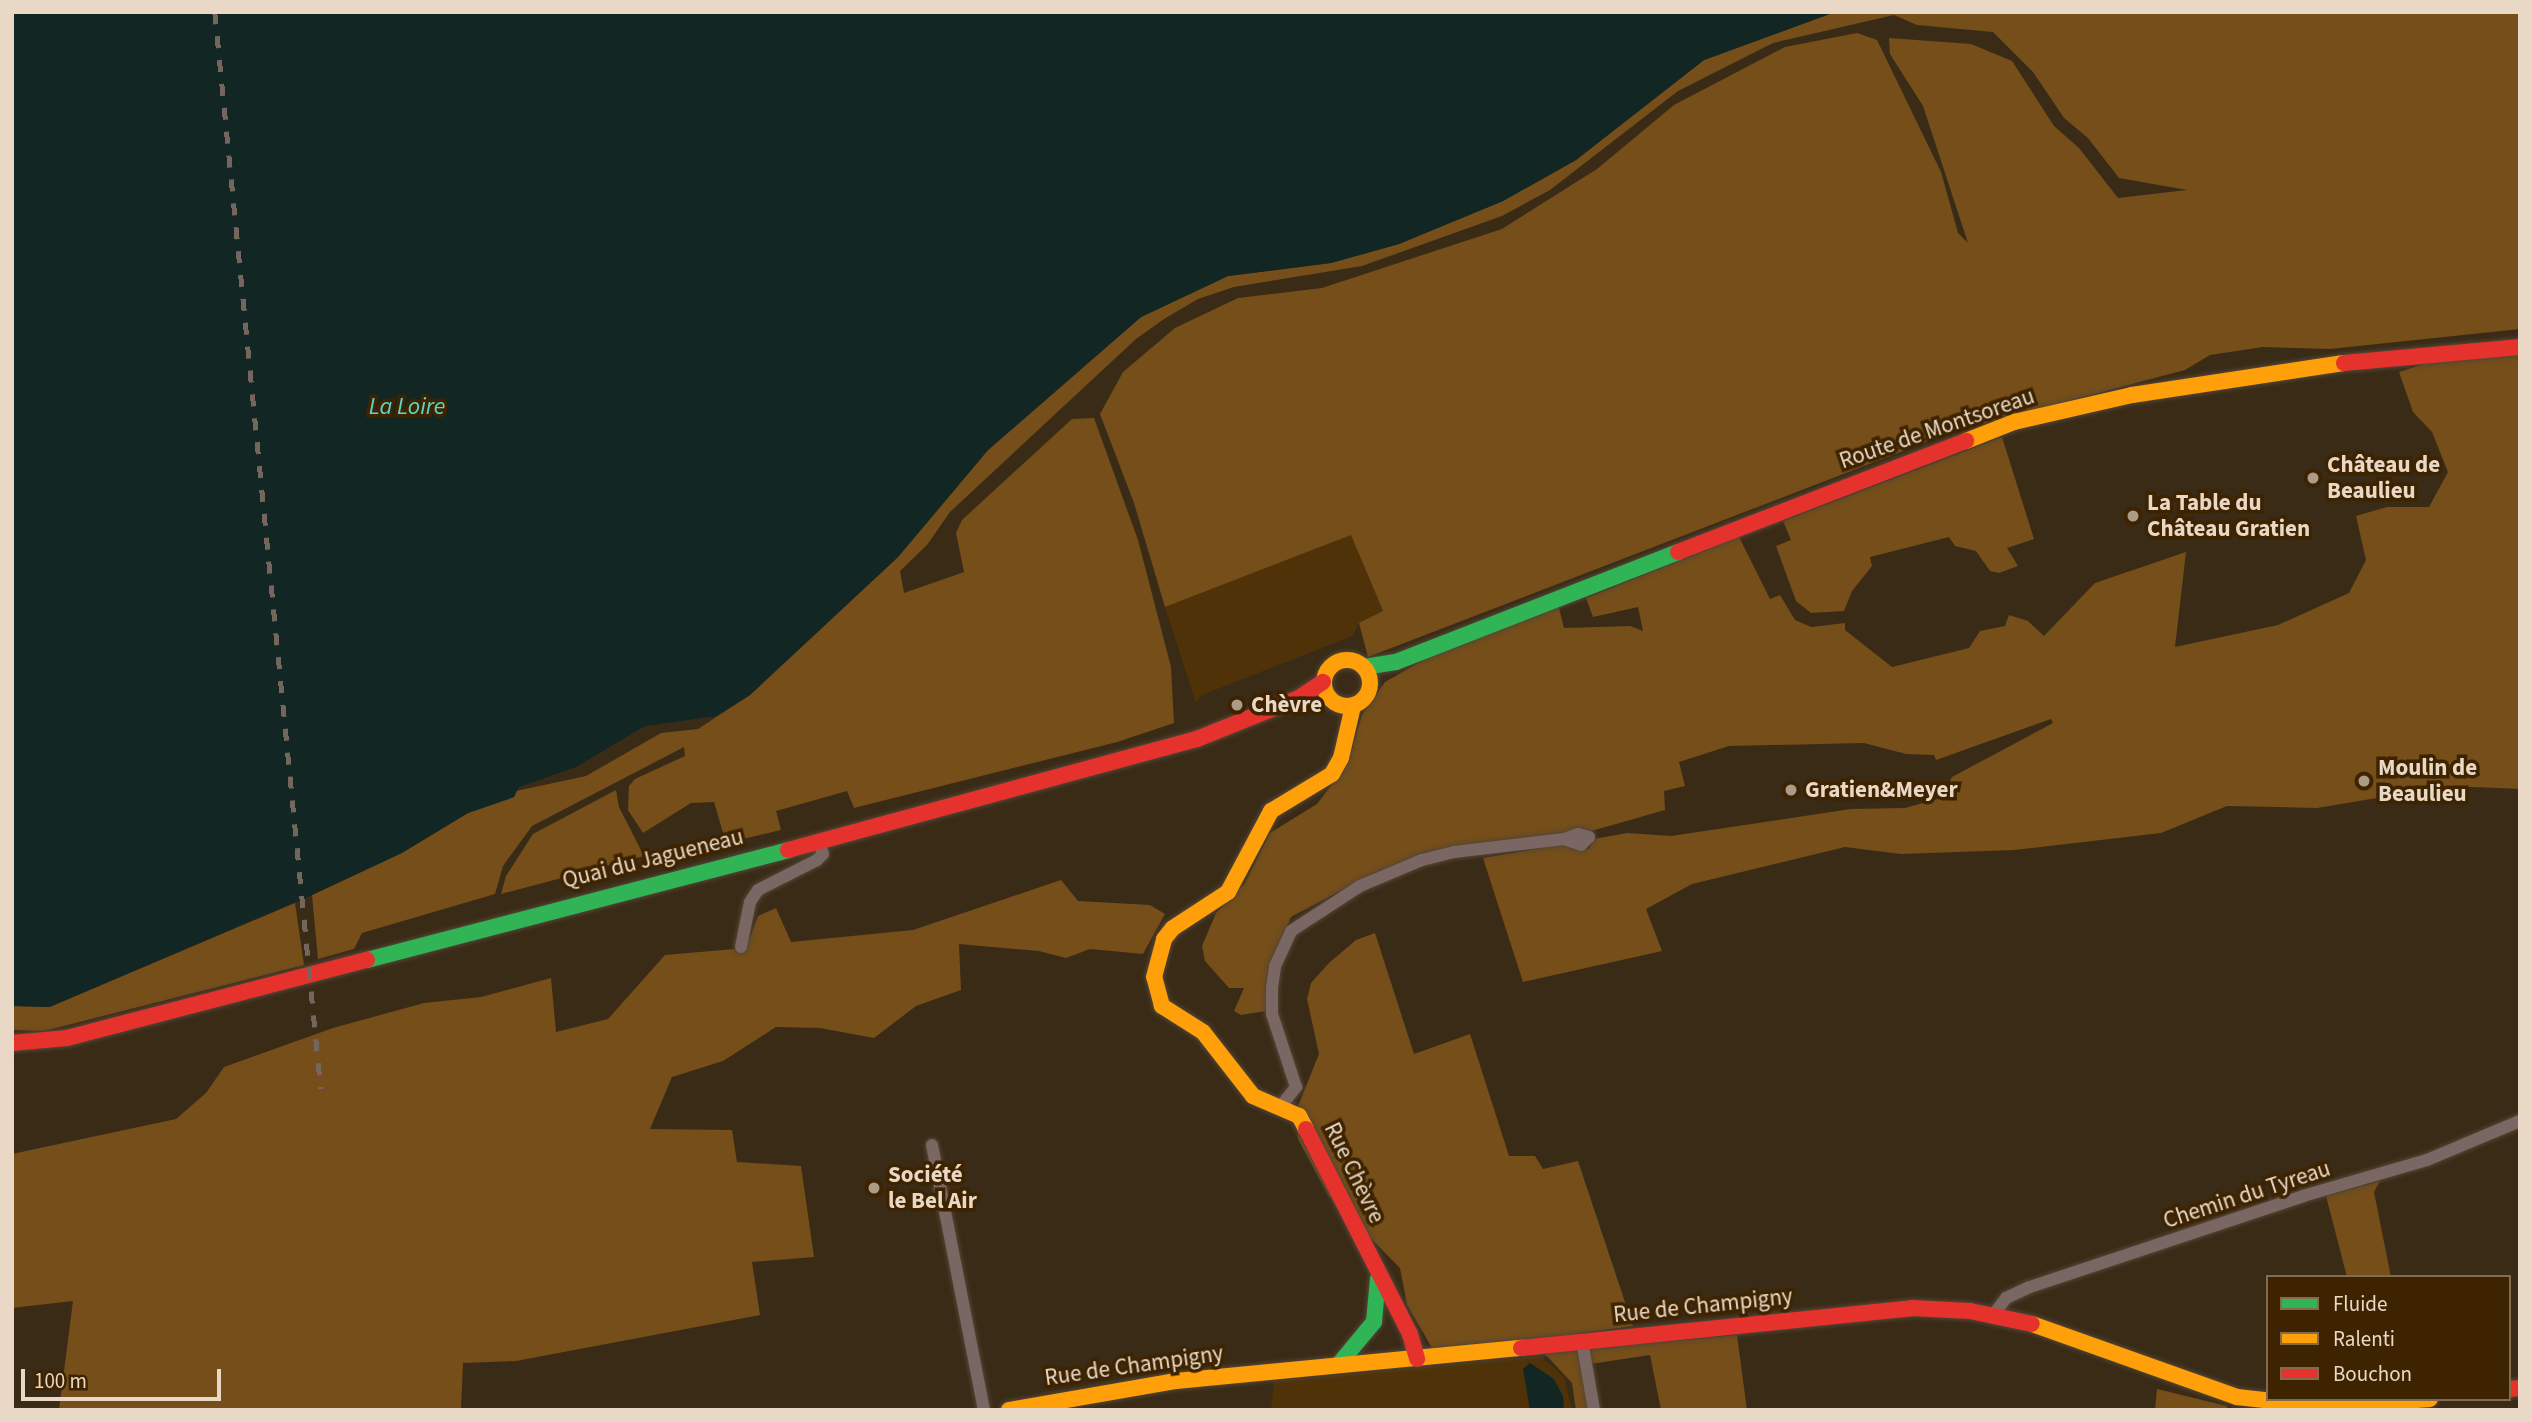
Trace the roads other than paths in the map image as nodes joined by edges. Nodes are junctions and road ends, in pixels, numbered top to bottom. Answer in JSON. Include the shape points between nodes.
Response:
{"nodes":[{"id":1,"x":2520,"y":347,"type":"edge"},
{"id":2,"x":1367,"y":674,"type":"junction"},
{"id":3,"x":1323,"y":682,"type":"junction"},
{"id":4,"x":1299,"y":698,"type":"junction"},
{"id":5,"x":1341,"y":704,"type":"junction"},
{"id":6,"x":818,"y":840,"type":"junction"},
{"id":7,"x":1569,"y":842,"type":"dead end"},
{"id":8,"x":741,"y":947,"type":"dead end"},
{"id":9,"x":12,"y":1043,"type":"edge"},
{"id":10,"x":1280,"y":1107,"type":"junction"},
{"id":11,"x":2520,"y":1121,"type":"edge"},
{"id":12,"x":932,"y":1146,"type":"dead end"},
{"id":13,"x":1378,"y":1276,"type":"junction"},
{"id":14,"x":1994,"y":1314,"type":"junction"},
{"id":15,"x":1582,"y":1341,"type":"junction"},
{"id":16,"x":1418,"y":1359,"type":"junction"},
{"id":17,"x":1339,"y":1364,"type":"junction"},
{"id":18,"x":2400,"y":1401,"type":"edge"},
{"id":19,"x":2238,"y":1403,"type":"edge"},
{"id":20,"x":984,"y":1410,"type":"edge"},
{"id":21,"x":1009,"y":1410,"type":"edge"},
{"id":22,"x":1594,"y":1410,"type":"edge"}],
"edges":[{"from":1,"to":2,"type":"main road","name":"Route de Montsoreau","via":[[2284,369],[2132,395],[2014,422]]},
{"from":2,"to":3,"type":"main road","via":[[1350,660],[1335,663]]},
{"from":2,"to":5,"type":"main road","via":[[1366,697]]},
{"from":3,"to":4,"type":"main road","name":"Quai du Jagueneau"},
{"from":3,"to":5,"type":"main road"},
{"from":4,"to":5,"type":"main road"},
{"from":4,"to":6,"type":"main road","name":"Quai du Jagueneau","via":[[1197,739]]},
{"from":5,"to":10,"type":"main road","name":"Rue Chèvre","via":[[1345,742],[1332,774],[1271,811],[1228,892],[1168,934],[1154,977],[1155,994],[1171,1016],[1203,1032],[1252,1096]]},
{"from":6,"to":8,"type":"street","via":[[823,854],[817,860],[758,890],[750,902]]},
{"from":6,"to":9,"type":"main road","name":"Quai du Jagueneau","via":[[67,1038]]},
{"from":7,"to":10,"type":"street","via":[[1454,852],[1422,860],[1360,886],[1291,931],[1275,966],[1272,988],[1272,1014],[1296,1087]]},
{"from":10,"to":13,"type":"main road","name":"Rue Chèvre","via":[[1299,1116],[1306,1126]]},
{"from":11,"to":14,"type":"street","name":"Chemin du Tyreau","via":[[2427,1160],[2038,1284],[2006,1298]]},
{"from":12,"to":20,"type":"street"},
{"from":13,"to":16,"type":"main road","name":"Rue Chèvre","via":[[1410,1334]]},
{"from":13,"to":17,"type":"main road","via":[[1374,1322]]},
{"from":14,"to":15,"type":"main road","name":"Rue de Champigny","via":[[1912,1308]]},
{"from":14,"to":19,"type":"main road","name":"Rue de Champigny","via":[[2080,1340]]},
{"from":15,"to":16,"type":"main road","name":"Rue de Champigny"},
{"from":15,"to":22,"type":"street"},
{"from":16,"to":17,"type":"main road","name":"Rue de Champigny"},
{"from":17,"to":21,"type":"main road","name":"Rue de Champigny","via":[[1176,1381]]},
{"from":18,"to":19,"type":"main road","name":"Rue de Champigny","via":[[2326,1406]]}]}
